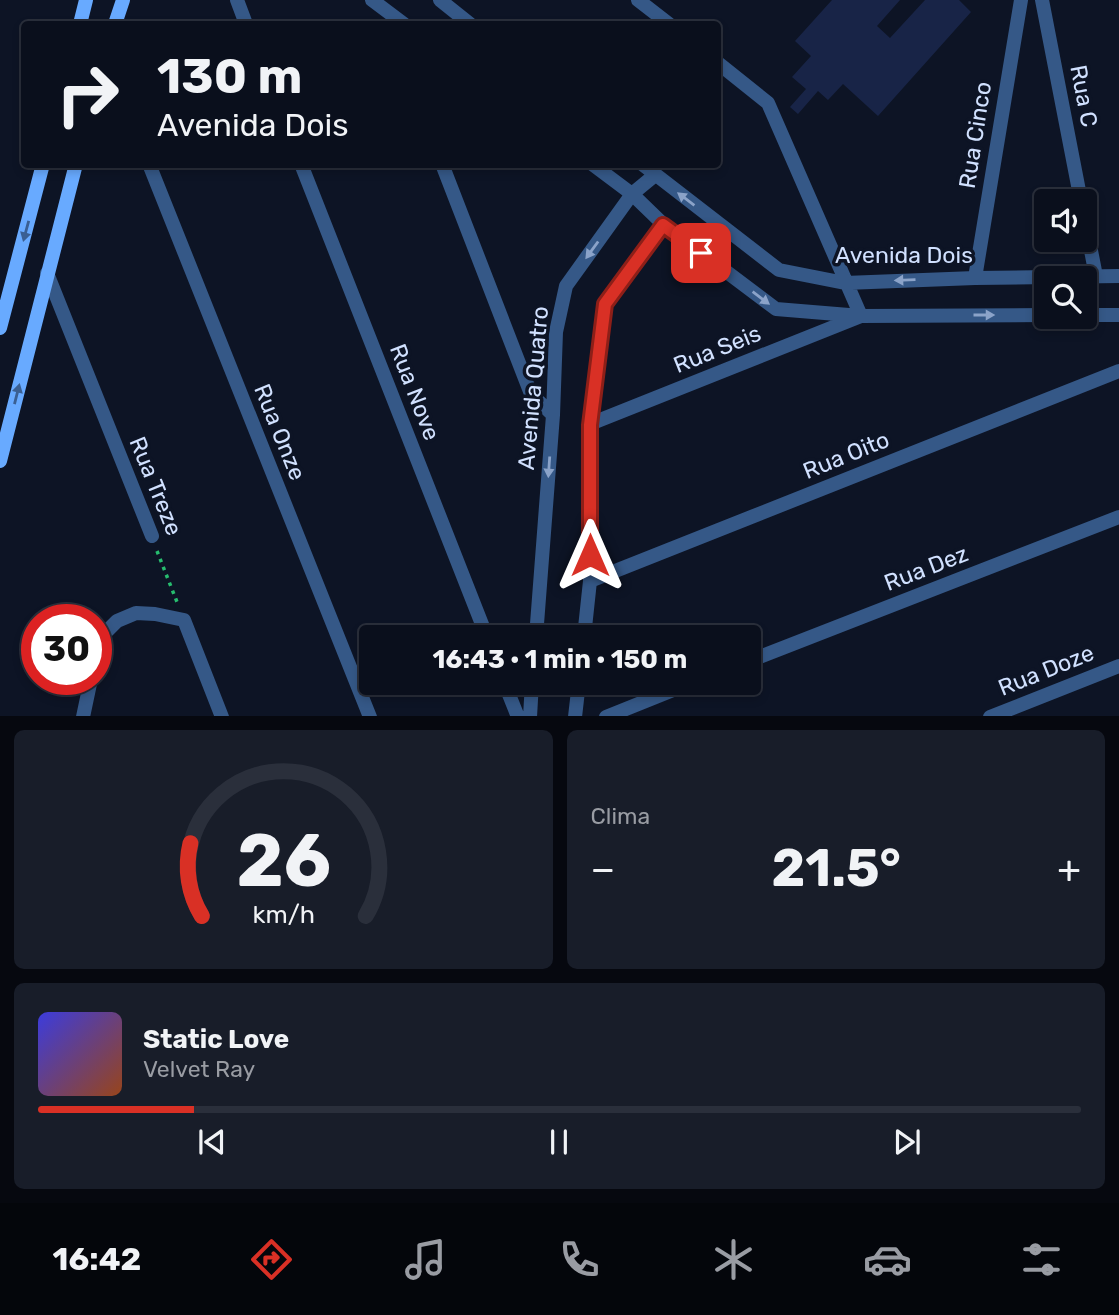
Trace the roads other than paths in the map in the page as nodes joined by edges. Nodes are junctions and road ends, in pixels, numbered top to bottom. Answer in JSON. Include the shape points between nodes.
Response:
{"nodes":[{"id":1,"x":86,"y":0,"type":"edge"},
{"id":2,"x":122,"y":0,"type":"edge"},
{"id":3,"x":237,"y":0,"type":"edge"},
{"id":4,"x":440,"y":0,"type":"edge"},
{"id":5,"x":638,"y":0,"type":"edge"},
{"id":6,"x":1021,"y":0,"type":"edge"},
{"id":7,"x":1042,"y":0,"type":"edge"},
{"id":8,"x":377,"y":4,"type":"edge"},
{"id":9,"x":81,"y":21,"type":"edge"},
{"id":10,"x":115,"y":21,"type":"edge"},
{"id":11,"x":245,"y":21,"type":"edge"},
{"id":12,"x":386,"y":21,"type":"edge"},
{"id":13,"x":400,"y":21,"type":"edge"},
{"id":14,"x":466,"y":21,"type":"edge"},
{"id":15,"x":665,"y":21,"type":"edge"},
{"id":16,"x":721,"y":65,"type":"edge"},
{"id":17,"x":42,"y":168,"type":"edge"},
{"id":18,"x":75,"y":168,"type":"edge"},
{"id":19,"x":151,"y":168,"type":"edge"},
{"id":20,"x":303,"y":168,"type":"edge"},
{"id":21,"x":444,"y":168,"type":"edge"},
{"id":22,"x":597,"y":168,"type":"edge"},
{"id":23,"x":647,"y":168,"type":"edge"},
{"id":24,"x":655,"y":175,"type":"junction"},
{"id":25,"x":1079,"y":189,"type":"edge"},
{"id":26,"x":632,"y":194,"type":"junction"},
{"id":27,"x":663,"y":225,"type":"junction"},
{"id":28,"x":47,"y":273,"type":"junction"},
{"id":29,"x":1097,"y":276,"type":"edge"},
{"id":30,"x":1119,"y":276,"type":"edge"},
{"id":31,"x":1034,"y":277,"type":"edge"},
{"id":32,"x":975,"y":278,"type":"junction"},
{"id":33,"x":845,"y":282,"type":"junction"},
{"id":34,"x":1034,"y":315,"type":"edge"},
{"id":35,"x":1097,"y":315,"type":"edge"},
{"id":36,"x":1119,"y":315,"type":"edge"},
{"id":37,"x":861,"y":316,"type":"junction"},
{"id":38,"x":0,"y":328,"type":"edge"},
{"id":39,"x":1119,"y":371,"type":"edge"},
{"id":40,"x":553,"y":415,"type":"junction"},
{"id":41,"x":590,"y":425,"type":"junction"},
{"id":42,"x":0,"y":461,"type":"edge"},
{"id":43,"x":1119,"y":517,"type":"edge"},
{"id":44,"x":152,"y":536,"type":"road end"},
{"id":45,"x":590,"y":581,"type":"junction"},
{"id":46,"x":482,"y":625,"type":"edge"},
{"id":47,"x":537,"y":625,"type":"edge"},
{"id":48,"x":585,"y":625,"type":"edge"},
{"id":49,"x":112,"y":626,"type":"edge"},
{"id":50,"x":761,"y":656,"type":"edge"},
{"id":51,"x":1119,"y":666,"type":"edge"},
{"id":52,"x":88,"y":695,"type":"edge"},
{"id":53,"x":510,"y":695,"type":"edge"},
{"id":54,"x":531,"y":695,"type":"edge"},
{"id":55,"x":577,"y":695,"type":"edge"},
{"id":56,"x":660,"y":695,"type":"edge"},
{"id":57,"x":83,"y":716,"type":"edge"},
{"id":58,"x":222,"y":716,"type":"edge"},
{"id":59,"x":370,"y":716,"type":"edge"},
{"id":60,"x":518,"y":716,"type":"edge"},
{"id":61,"x":530,"y":716,"type":"edge"},
{"id":62,"x":575,"y":716,"type":"edge"},
{"id":63,"x":606,"y":716,"type":"edge"},
{"id":64,"x":990,"y":716,"type":"edge"}],
"edges":[{"from":1,"to":9,"type":"main road"},
{"from":2,"to":10,"type":"main road"},
{"from":3,"to":11,"type":"street"},
{"from":4,"to":14,"type":"street"},
{"from":5,"to":15,"type":"street"},
{"from":6,"to":32,"type":"street","name":"Rua Cinco"},
{"from":7,"to":25,"type":"street","name":"Rua C"},
{"from":8,"to":12,"type":"street"},
{"from":8,"to":13,"type":"street"},
{"from":16,"to":33,"type":"street","via":[[768,103]]},
{"from":17,"to":38,"type":"main road","one_way":true},
{"from":18,"to":28,"type":"main road"},
{"from":19,"to":59,"type":"street","name":"Rua Onze"},
{"from":20,"to":46,"type":"street","name":"Rua Nove"},
{"from":21,"to":40,"type":"street","via":[[531,394]]},
{"from":22,"to":26,"type":"street"},
{"from":23,"to":24,"type":"street","name":"Avenida Dois"},
{"from":24,"to":26,"type":"street","name":"Avenida Quatro"},
{"from":33,"to":24,"type":"street","name":"Avenida Dois","one_way":true,"via":[[779,271]]},
{"from":26,"to":27,"type":"street"},
{"from":26,"to":40,"type":"street","name":"Avenida Quatro","one_way":true,"via":[[566,286],[556,332]]},
{"from":27,"to":37,"type":"street","one_way":true,"via":[[776,309]]},
{"from":27,"to":41,"type":"street","via":[[605,304]]},
{"from":42,"to":28,"type":"main road","one_way":true},
{"from":28,"to":44,"type":"street","name":"Rua Treze"},
{"from":29,"to":30,"type":"street","name":"Avenida Dois"},
{"from":31,"to":32,"type":"street","name":"Avenida Dois"},
{"from":32,"to":33,"type":"street","name":"Avenida Dois","one_way":true},
{"from":33,"to":37,"type":"street"},
{"from":37,"to":34,"type":"street","one_way":true},
{"from":35,"to":36,"type":"street"},
{"from":37,"to":41,"type":"street","name":"Rua Seis"},
{"from":39,"to":45,"type":"street","name":"Rua Oito"},
{"from":40,"to":47,"type":"street","name":"Avenida Quatro","one_way":true},
{"from":41,"to":45,"type":"street"},
{"from":43,"to":50,"type":"street","name":"Rua Dez"},
{"from":45,"to":48,"type":"street"},
{"from":49,"to":58,"type":"street","via":[[136,612],[184,620]]},
{"from":51,"to":64,"type":"street","name":"Rua Doze"},
{"from":52,"to":57,"type":"street"},
{"from":53,"to":60,"type":"street"},
{"from":54,"to":61,"type":"street"},
{"from":55,"to":62,"type":"street"},
{"from":56,"to":63,"type":"street"}]}
